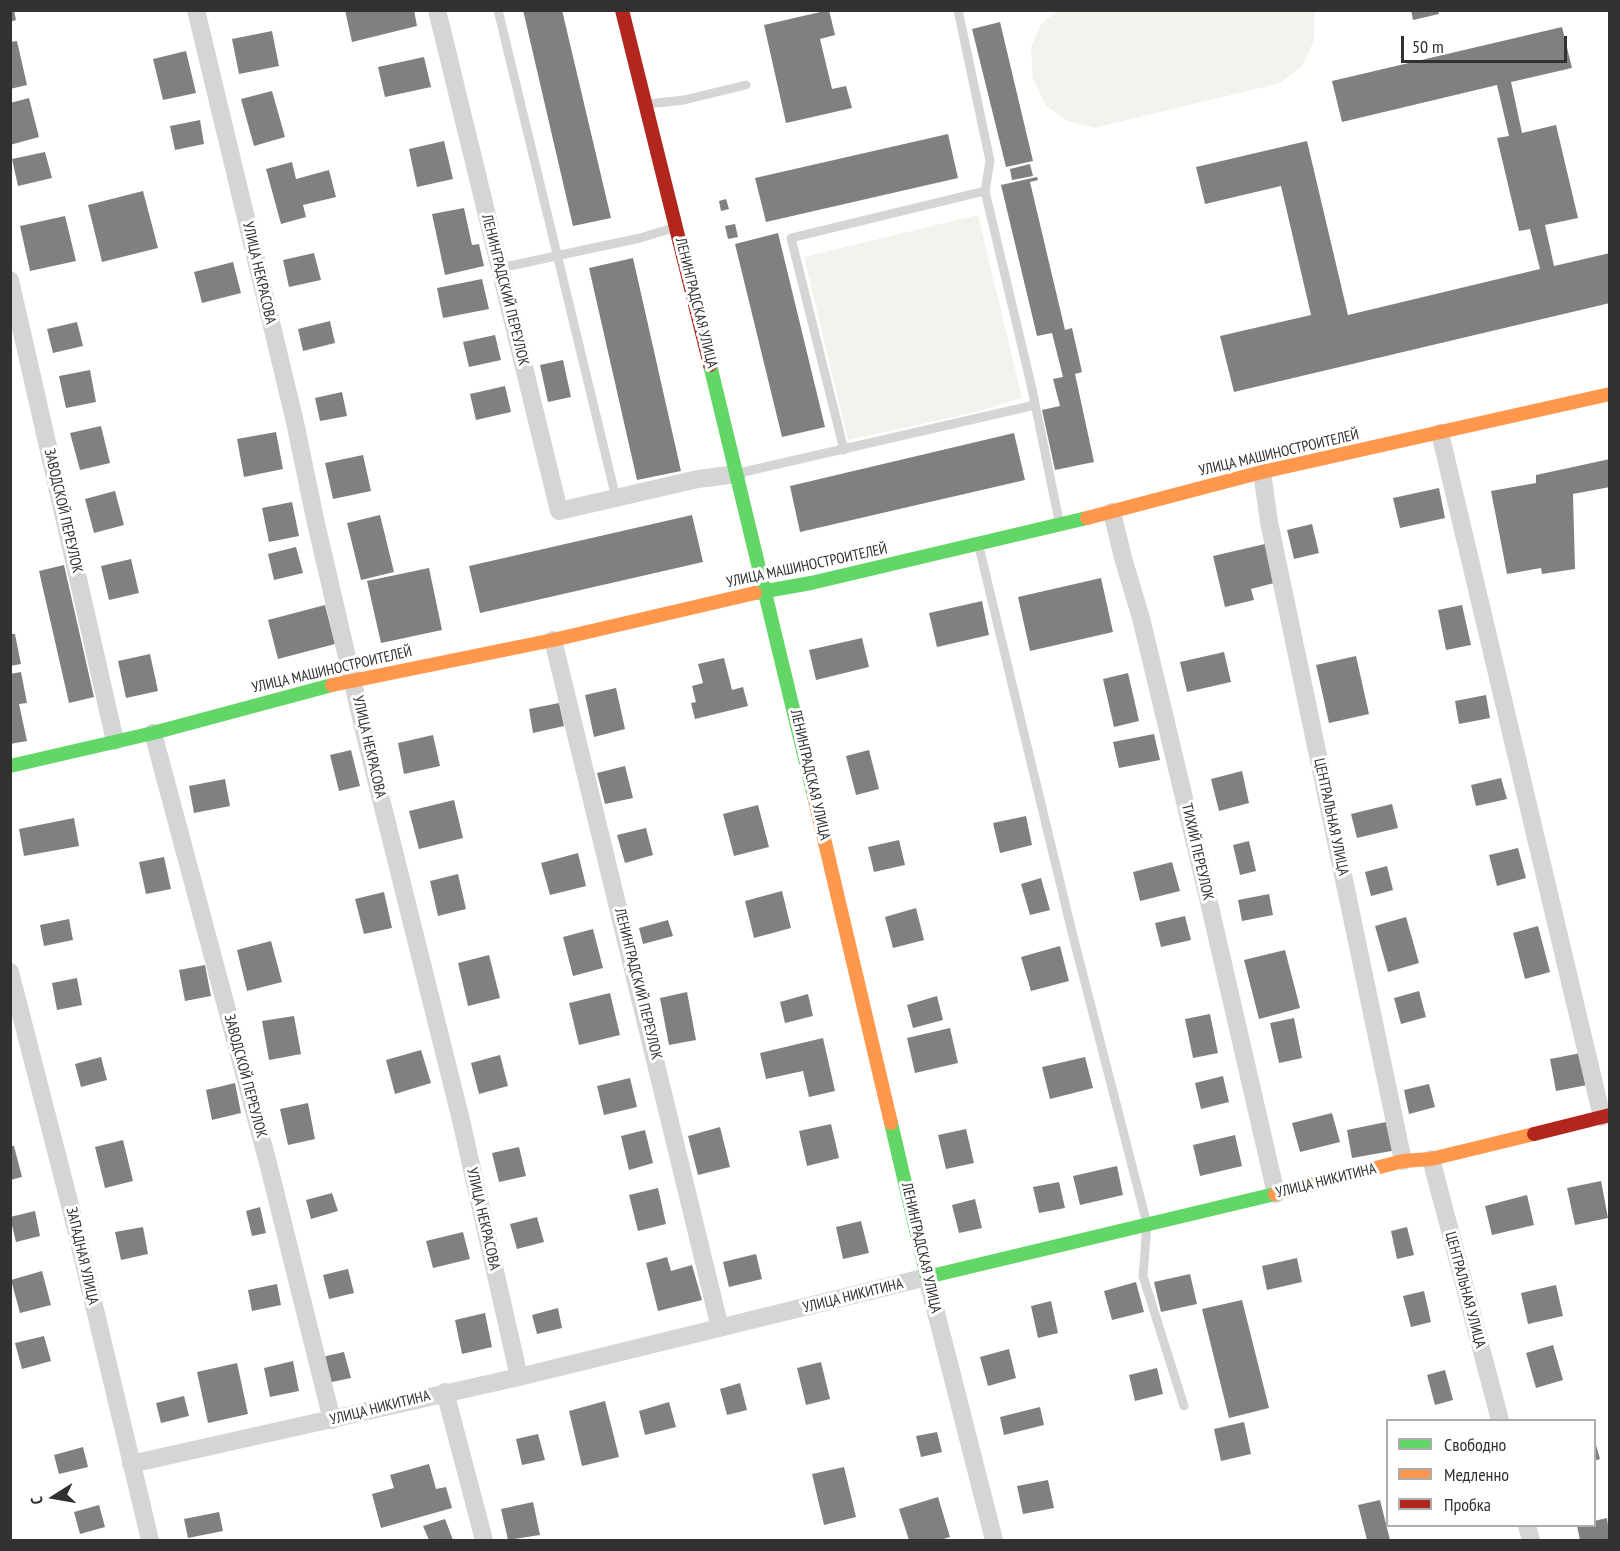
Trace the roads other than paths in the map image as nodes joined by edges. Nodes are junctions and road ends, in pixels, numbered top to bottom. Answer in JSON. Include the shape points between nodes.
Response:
{"nodes":[{"id":1,"x":196,"y":10,"type":"edge"},
{"id":2,"x":437,"y":10,"type":"edge"},
{"id":3,"x":498,"y":10,"type":"edge"},
{"id":4,"x":622,"y":10,"type":"edge"},
{"id":5,"x":957,"y":10,"type":"edge"},
{"id":6,"x":746,"y":85,"type":"dead end"},
{"id":7,"x":646,"y":104,"type":"junction"},
{"id":8,"x":985,"y":191,"type":"junction"},
{"id":9,"x":677,"y":227,"type":"junction"},
{"id":10,"x":558,"y":257,"type":"junction"},
{"id":11,"x":500,"y":268,"type":"junction"},
{"id":12,"x":10,"y":280,"type":"edge"},
{"id":13,"x":1610,"y":394,"type":"edge"},
{"id":14,"x":1035,"y":405,"type":"junction"},
{"id":15,"x":1440,"y":433,"type":"junction"},
{"id":16,"x":844,"y":450,"type":"junction"},
{"id":17,"x":1262,"y":472,"type":"junction"},
{"id":18,"x":737,"y":474,"type":"junction"},
{"id":19,"x":616,"y":498,"type":"junction"},
{"id":20,"x":1112,"y":512,"type":"junction"},
{"id":21,"x":1060,"y":524,"type":"junction"},
{"id":22,"x":978,"y":545,"type":"junction"},
{"id":23,"x":766,"y":591,"type":"junction"},
{"id":24,"x":553,"y":640,"type":"junction"},
{"id":25,"x":353,"y":679,"type":"junction"},
{"id":26,"x":153,"y":732,"type":"junction"},
{"id":27,"x":115,"y":741,"type":"junction"},
{"id":28,"x":10,"y":766,"type":"edge"},
{"id":29,"x":10,"y":972,"type":"edge"},
{"id":30,"x":1606,"y":1116,"type":"edge"},
{"id":31,"x":1431,"y":1160,"type":"junction"},
{"id":32,"x":1403,"y":1161,"type":"junction"},
{"id":33,"x":1276,"y":1194,"type":"junction"},
{"id":34,"x":1147,"y":1224,"type":"junction"},
{"id":35,"x":927,"y":1277,"type":"junction"},
{"id":36,"x":720,"y":1328,"type":"junction"},
{"id":37,"x":519,"y":1377,"type":"junction"},
{"id":38,"x":445,"y":1392,"type":"junction"},
{"id":39,"x":1184,"y":1406,"type":"dead end"},
{"id":40,"x":1500,"y":1419,"type":"edge"},
{"id":41,"x":332,"y":1420,"type":"junction"},
{"id":42,"x":131,"y":1464,"type":"junction"},
{"id":43,"x":150,"y":1540,"type":"edge"},
{"id":44,"x":484,"y":1540,"type":"edge"},
{"id":45,"x":994,"y":1540,"type":"edge"}],
"edges":[{"from":1,"to":25,"type":"street","name":"УЛИЦА НЕКРАСОВА"},
{"from":2,"to":11,"type":"street","name":"ЛЕНИНГРАДСКИЙ ПЕРЕУЛОК"},
{"from":3,"to":10,"type":"lane"},
{"from":4,"to":7,"type":"street","name":"ЛЕНИНГРАДСКАЯ УЛИЦА"},
{"from":5,"to":8,"type":"lane","via":[[990,161]]},
{"from":6,"to":7,"type":"lane","via":[[684,100]]},
{"from":7,"to":9,"type":"street","name":"ЛЕНИНГРАДСКАЯ УЛИЦА"},
{"from":8,"to":14,"type":"lane"},
{"from":8,"to":16,"type":"lane","via":[[791,238]]},
{"from":9,"to":10,"type":"lane"},
{"from":9,"to":18,"type":"street","name":"ЛЕНИНГРАДСКАЯ УЛИЦА"},
{"from":10,"to":11,"type":"lane"},
{"from":10,"to":19,"type":"lane"},
{"from":11,"to":19,"type":"street","name":"ЛЕНИНГРАДСКИЙ ПЕРЕУЛОК","via":[[559,511]]},
{"from":12,"to":27,"type":"street","name":"ЗАВОДСКОЙ ПЕРЕУЛОК"},
{"from":13,"to":15,"type":"street","name":"УЛИЦА МАШИНОСТРОИТЕЛЕЙ"},
{"from":14,"to":16,"type":"lane"},
{"from":14,"to":21,"type":"lane"},
{"from":15,"to":17,"type":"street","name":"УЛИЦА МАШИНОСТРОИТЕЛЕЙ"},
{"from":15,"to":30,"type":"street"},
{"from":16,"to":18,"type":"lane"},
{"from":17,"to":20,"type":"street","name":"УЛИЦА МАШИНОСТРОИТЕЛЕЙ"},
{"from":17,"to":32,"type":"street","name":"ЦЕНТРАЛЬНАЯ УЛИЦА","via":[[1269,522]]},
{"from":18,"to":19,"type":"street"},
{"from":18,"to":23,"type":"street","name":"ЛЕНИНГРАДСКАЯ УЛИЦА"},
{"from":20,"to":21,"type":"street","name":"УЛИЦА МАШИНОСТРОИТЕЛЕЙ"},
{"from":20,"to":33,"type":"street","name":"ТИХИЙ ПЕРЕУЛОК","via":[[1206,886]]},
{"from":21,"to":22,"type":"street","name":"УЛИЦА МАШИНОСТРОИТЕЛЕЙ"},
{"from":22,"to":23,"type":"street","name":"УЛИЦА МАШИНОСТРОИТЕЛЕЙ"},
{"from":22,"to":34,"type":"lane"},
{"from":23,"to":24,"type":"street","name":"УЛИЦА МАШИНОСТРОИТЕЛЕЙ"},
{"from":23,"to":35,"type":"street","name":"ЛЕНИНГРАДСКАЯ УЛИЦА"},
{"from":24,"to":25,"type":"street","name":"УЛИЦА МАШИНОСТРОИТЕЛЕЙ"},
{"from":24,"to":36,"type":"street","name":"ЛЕНИНГРАДСКИЙ ПЕРЕУЛОК"},
{"from":25,"to":26,"type":"street","name":"УЛИЦА МАШИНОСТРОИТЕЛЕЙ"},
{"from":25,"to":37,"type":"street","name":"УЛИЦА НЕКРАСОВА"},
{"from":26,"to":27,"type":"street","name":"УЛИЦА МАШИНОСТРОИТЕЛЕЙ"},
{"from":26,"to":41,"type":"street","name":"ЗАВОДСКОЙ ПЕРЕУЛОК"},
{"from":27,"to":28,"type":"street","name":"УЛИЦА МАШИНОСТРОИТЕЛЕЙ"},
{"from":29,"to":42,"type":"street","name":"ЗАПАДНАЯ УЛИЦА"},
{"from":30,"to":31,"type":"street","name":"УЛИЦА НИКИТИНА"},
{"from":31,"to":32,"type":"street","name":"УЛИЦА НИКИТИНА"},
{"from":31,"to":40,"type":"street","name":"ЦЕНТРАЛЬНАЯ УЛИЦА"},
{"from":32,"to":33,"type":"street","name":"УЛИЦА НИКИТИНА"},
{"from":33,"to":34,"type":"street","name":"УЛИЦА НИКИТИНА"},
{"from":34,"to":35,"type":"street","name":"УЛИЦА НИКИТИНА"},
{"from":34,"to":39,"type":"lane","via":[[1143,1276]]},
{"from":35,"to":36,"type":"street","name":"УЛИЦА НИКИТИНА"},
{"from":35,"to":45,"type":"street","name":"ЛЕНИНГРАДСКАЯ УЛИЦА"},
{"from":36,"to":37,"type":"street","name":"УЛИЦА НИКИТИНА"},
{"from":37,"to":38,"type":"street","name":"УЛИЦА НИКИТИНА"},
{"from":38,"to":41,"type":"street","name":"УЛИЦА НИКИТИНА"},
{"from":38,"to":44,"type":"street"},
{"from":41,"to":42,"type":"street","name":"УЛИЦА НИКИТИНА"},
{"from":42,"to":43,"type":"street","name":"ЗАПАДНАЯ УЛИЦА"}]}
